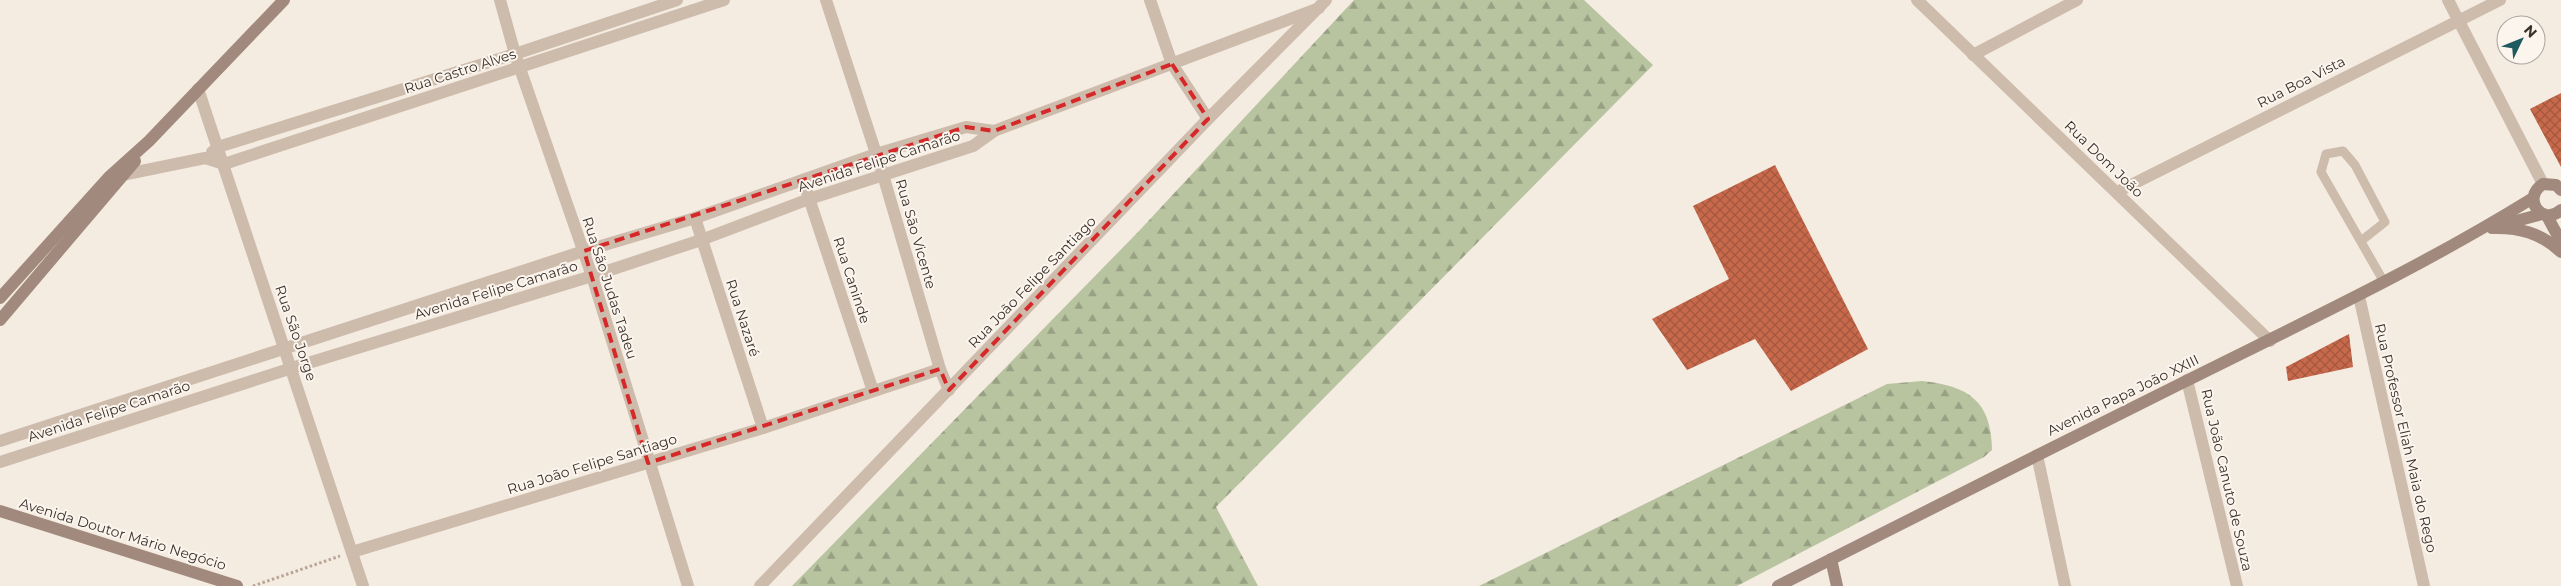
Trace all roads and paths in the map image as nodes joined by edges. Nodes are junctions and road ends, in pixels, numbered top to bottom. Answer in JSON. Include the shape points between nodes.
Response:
{"nodes":[{"id":1,"x":284,"y":0,"type":"edge"},
{"id":2,"x":500,"y":0,"type":"edge"},
{"id":3,"x":677,"y":0,"type":"edge"},
{"id":4,"x":826,"y":0,"type":"edge"},
{"id":5,"x":1150,"y":0,"type":"edge"},
{"id":6,"x":1917,"y":0,"type":"edge"},
{"id":7,"x":2077,"y":0,"type":"edge"},
{"id":8,"x":2448,"y":0,"type":"edge"},
{"id":9,"x":2500,"y":0,"type":"edge"},
{"id":10,"x":716,"y":1,"type":"edge"},
{"id":11,"x":1322,"y":4,"type":"edge"},
{"id":12,"x":2459,"y":20,"type":"junction"},
{"id":13,"x":516,"y":54,"type":"junction"},
{"id":14,"x":1973,"y":55,"type":"junction"},
{"id":15,"x":1172,"y":64,"type":"junction"},
{"id":16,"x":520,"y":68,"type":"junction"},
{"id":17,"x":198,"y":89,"type":"junction"},
{"id":18,"x":1208,"y":119,"type":"junction"},
{"id":19,"x":994,"y":131,"type":"junction"},
{"id":20,"x":149,"y":141,"type":"junction"},
{"id":21,"x":218,"y":147,"type":"junction"},
{"id":22,"x":876,"y":154,"type":"junction"},
{"id":23,"x":205,"y":158,"type":"junction"},
{"id":24,"x":224,"y":164,"type":"junction"},
{"id":25,"x":125,"y":175,"type":"junction"},
{"id":26,"x":883,"y":175,"type":"junction"},
{"id":27,"x":109,"y":177,"type":"junction"},
{"id":28,"x":803,"y":180,"type":"junction"},
{"id":29,"x":2543,"y":184,"type":"junction"},
{"id":30,"x":2560,"y":186,"type":"edge"},
{"id":31,"x":2116,"y":192,"type":"junction"},
{"id":32,"x":2532,"y":198,"type":"junction"},
{"id":33,"x":809,"y":199,"type":"junction"},
{"id":34,"x":2561,"y":210,"type":"edge"},
{"id":35,"x":2545,"y":215,"type":"junction"},
{"id":36,"x":695,"y":218,"type":"junction"},
{"id":37,"x":2486,"y":229,"type":"junction"},
{"id":38,"x":701,"y":240,"type":"junction"},
{"id":39,"x":2361,"y":241,"type":"junction"},
{"id":40,"x":2561,"y":242,"type":"edge"},
{"id":41,"x":584,"y":251,"type":"junction"},
{"id":42,"x":2561,"y":252,"type":"edge"},
{"id":43,"x":592,"y":276,"type":"junction"},
{"id":44,"x":15,"y":282,"type":"junction"},
{"id":45,"x":2384,"y":282,"type":"junction"},
{"id":46,"x":26,"y":292,"type":"junction"},
{"id":47,"x":2359,"y":296,"type":"junction"},
{"id":48,"x":0,"y":298,"type":"edge"},
{"id":49,"x":0,"y":320,"type":"edge"},
{"id":50,"x":2270,"y":341,"type":"junction"},
{"id":51,"x":285,"y":349,"type":"junction"},
{"id":52,"x":292,"y":368,"type":"junction"},
{"id":53,"x":940,"y":369,"type":"junction"},
{"id":54,"x":2187,"y":380,"type":"junction"},
{"id":55,"x":949,"y":390,"type":"junction"},
{"id":56,"x":873,"y":391,"type":"junction"},
{"id":57,"x":763,"y":428,"type":"junction"},
{"id":58,"x":0,"y":441,"type":"edge"},
{"id":59,"x":2037,"y":455,"type":"junction"},
{"id":60,"x":0,"y":462,"type":"edge"},
{"id":61,"x":648,"y":463,"type":"junction"},
{"id":62,"x":0,"y":511,"type":"edge"},
{"id":63,"x":352,"y":552,"type":"junction"},
{"id":64,"x":1831,"y":559,"type":"junction"},
{"id":65,"x":237,"y":586,"type":"edge"},
{"id":66,"x":253,"y":586,"type":"edge"},
{"id":67,"x":364,"y":586,"type":"edge"},
{"id":68,"x":688,"y":586,"type":"edge"},
{"id":69,"x":760,"y":586,"type":"edge"},
{"id":70,"x":1778,"y":586,"type":"edge"},
{"id":71,"x":1837,"y":586,"type":"edge"},
{"id":72,"x":2065,"y":586,"type":"edge"},
{"id":73,"x":2237,"y":586,"type":"edge"},
{"id":74,"x":2424,"y":586,"type":"edge"}],
"edges":[{"from":1,"to":17,"type":"main road"},
{"from":2,"to":13,"type":"street","name":"Rua São Judas Tadeu"},
{"from":3,"to":13,"type":"street","name":"Rua Castro Alves"},
{"from":4,"to":22,"type":"street","name":"Rua São Vicente"},
{"from":5,"to":15,"type":"street"},
{"from":6,"to":14,"type":"street","name":"Rua Dom João"},
{"from":7,"to":14,"type":"street"},
{"from":8,"to":12,"type":"street"},
{"from":9,"to":12,"type":"street","name":"Rua Boa Vista"},
{"from":10,"to":16,"type":"street","name":"Rua Castro Alves"},
{"from":11,"to":15,"type":"street","name":"Avenida Felipe Camarão"},
{"from":11,"to":18,"type":"street","name":"Rua João Felipe Santiago"},
{"from":12,"to":29,"type":"street"},
{"from":12,"to":31,"type":"street","name":"Rua Boa Vista"},
{"from":13,"to":16,"type":"street","name":"Rua São Judas Tadeu"},
{"from":13,"to":21,"type":"street","name":"Rua Castro Alves"},
{"from":14,"to":31,"type":"street","name":"Rua Dom João"},
{"from":15,"to":18,"type":"street"},
{"from":15,"to":19,"type":"street","name":"Avenida Felipe Camarão"},
{"from":16,"to":24,"type":"street","name":"Rua Castro Alves"},
{"from":16,"to":41,"type":"street","name":"Rua São Judas Tadeu"},
{"from":17,"to":20,"type":"main road"},
{"from":17,"to":21,"type":"street","name":"Rua São Jorge"},
{"from":18,"to":55,"type":"street","name":"Rua João Felipe Santiago"},
{"from":19,"to":22,"type":"street","name":"Avenida Felipe Camarão","via":[[966,127]]},
{"from":19,"to":26,"type":"street","name":"Avenida Felipe Camarão","via":[[973,146]]},
{"from":20,"to":25,"type":"main road"},
{"from":20,"to":27,"type":"main road"},
{"from":21,"to":23,"type":"street","name":"Rua Castro Alves"},
{"from":21,"to":24,"type":"street","name":"Rua São Jorge"},
{"from":22,"to":26,"type":"street","name":"Rua São Vicente"},
{"from":22,"to":28,"type":"street","name":"Avenida Felipe Camarão"},
{"from":23,"to":24,"type":"street","name":"Rua Castro Alves"},
{"from":23,"to":25,"type":"street","name":"Rua Castro Alves"},
{"from":24,"to":51,"type":"street","name":"Rua São Jorge"},
{"from":25,"to":27,"type":"street","name":"Rua Castro Alves"},
{"from":25,"to":46,"type":"main road"},
{"from":26,"to":33,"type":"street","name":"Avenida Felipe Camarão"},
{"from":26,"to":53,"type":"street","name":"Rua São Vicente"},
{"from":27,"to":44,"type":"main road"},
{"from":28,"to":33,"type":"street","name":"Rua Caninde"},
{"from":28,"to":36,"type":"street","name":"Avenida Felipe Camarão"},
{"from":29,"to":30,"type":"main road"},
{"from":29,"to":32,"type":"main road","name":"Avenida Papa João XXIII"},
{"from":31,"to":50,"type":"street","name":"Rua Dom João"},
{"from":32,"to":35,"type":"main road","via":[[2537,210]]},
{"from":32,"to":37,"type":"main road","name":"Avenida Papa João XXIII"},
{"from":33,"to":38,"type":"street","name":"Avenida Felipe Camarão"},
{"from":33,"to":56,"type":"street","name":"Rua Caninde"},
{"from":34,"to":35,"type":"main road","name":"Avenida Papa João XXIII"},
{"from":35,"to":37,"type":"main road","name":"Avenida Papa João XXIII"},
{"from":35,"to":40,"type":"main road"},
{"from":36,"to":38,"type":"street","name":"Rua Nazaré"},
{"from":36,"to":41,"type":"street","name":"Avenida Felipe Camarão"},
{"from":37,"to":42,"type":"main road","via":[[2518,228],[2534,233]]},
{"from":37,"to":45,"type":"main road","name":"Avenida Papa João XXIII"},
{"from":38,"to":43,"type":"street","name":"Avenida Felipe Camarão"},
{"from":38,"to":57,"type":"street","name":"Rua Nazaré"},
{"from":39,"to":39,"type":"lane","via":[[2322,172],[2326,154],[2343,151],[2356,165],[2385,222]]},
{"from":39,"to":45,"type":"lane"},
{"from":41,"to":43,"type":"street","name":"Rua São Judas Tadeu"},
{"from":41,"to":51,"type":"street","name":"Avenida Felipe Camarão"},
{"from":43,"to":52,"type":"street","name":"Avenida Felipe Camarão"},
{"from":43,"to":61,"type":"street","name":"Rua São Judas Tadeu"},
{"from":44,"to":46,"type":"main road"},
{"from":44,"to":48,"type":"main road"},
{"from":45,"to":47,"type":"main road","name":"Avenida Papa João XXIII"},
{"from":46,"to":49,"type":"main road"},
{"from":47,"to":50,"type":"main road","name":"Avenida Papa João XXIII"},
{"from":47,"to":74,"type":"street","name":"Rua Professor Eliah Maia do Rego"},
{"from":50,"to":54,"type":"main road","name":"Avenida Papa João XXIII"},
{"from":51,"to":52,"type":"street","name":"Rua São Jorge"},
{"from":51,"to":58,"type":"street","name":"Avenida Felipe Camarão"},
{"from":52,"to":60,"type":"street","name":"Avenida Felipe Camarão"},
{"from":52,"to":63,"type":"street","name":"Rua São Jorge"},
{"from":53,"to":55,"type":"street","name":"Rua São Vicente"},
{"from":53,"to":56,"type":"street","name":"Rua João Felipe Santiago"},
{"from":54,"to":59,"type":"main road","name":"Avenida Papa João XXIII"},
{"from":54,"to":73,"type":"street","name":"Rua João Canuto de Souza"},
{"from":55,"to":69,"type":"street","name":"Rua João Felipe Santiago"},
{"from":56,"to":57,"type":"street","name":"Rua João Felipe Santiago"},
{"from":57,"to":61,"type":"street","name":"Rua João Felipe Santiago"},
{"from":59,"to":64,"type":"main road","name":"Avenida Papa João XXIII"},
{"from":59,"to":72,"type":"street"},
{"from":61,"to":63,"type":"street","name":"Rua João Felipe Santiago"},
{"from":61,"to":68,"type":"street","name":"Rua São Judas Tadeu"},
{"from":62,"to":65,"type":"main road","name":"Avenida Doutor Mário Negócio"},
{"from":63,"to":66,"type":"path"},
{"from":63,"to":67,"type":"street","name":"Rua São Jorge"},
{"from":64,"to":70,"type":"main road","name":"Avenida Papa João XXIII"},
{"from":64,"to":71,"type":"main road"}]}
